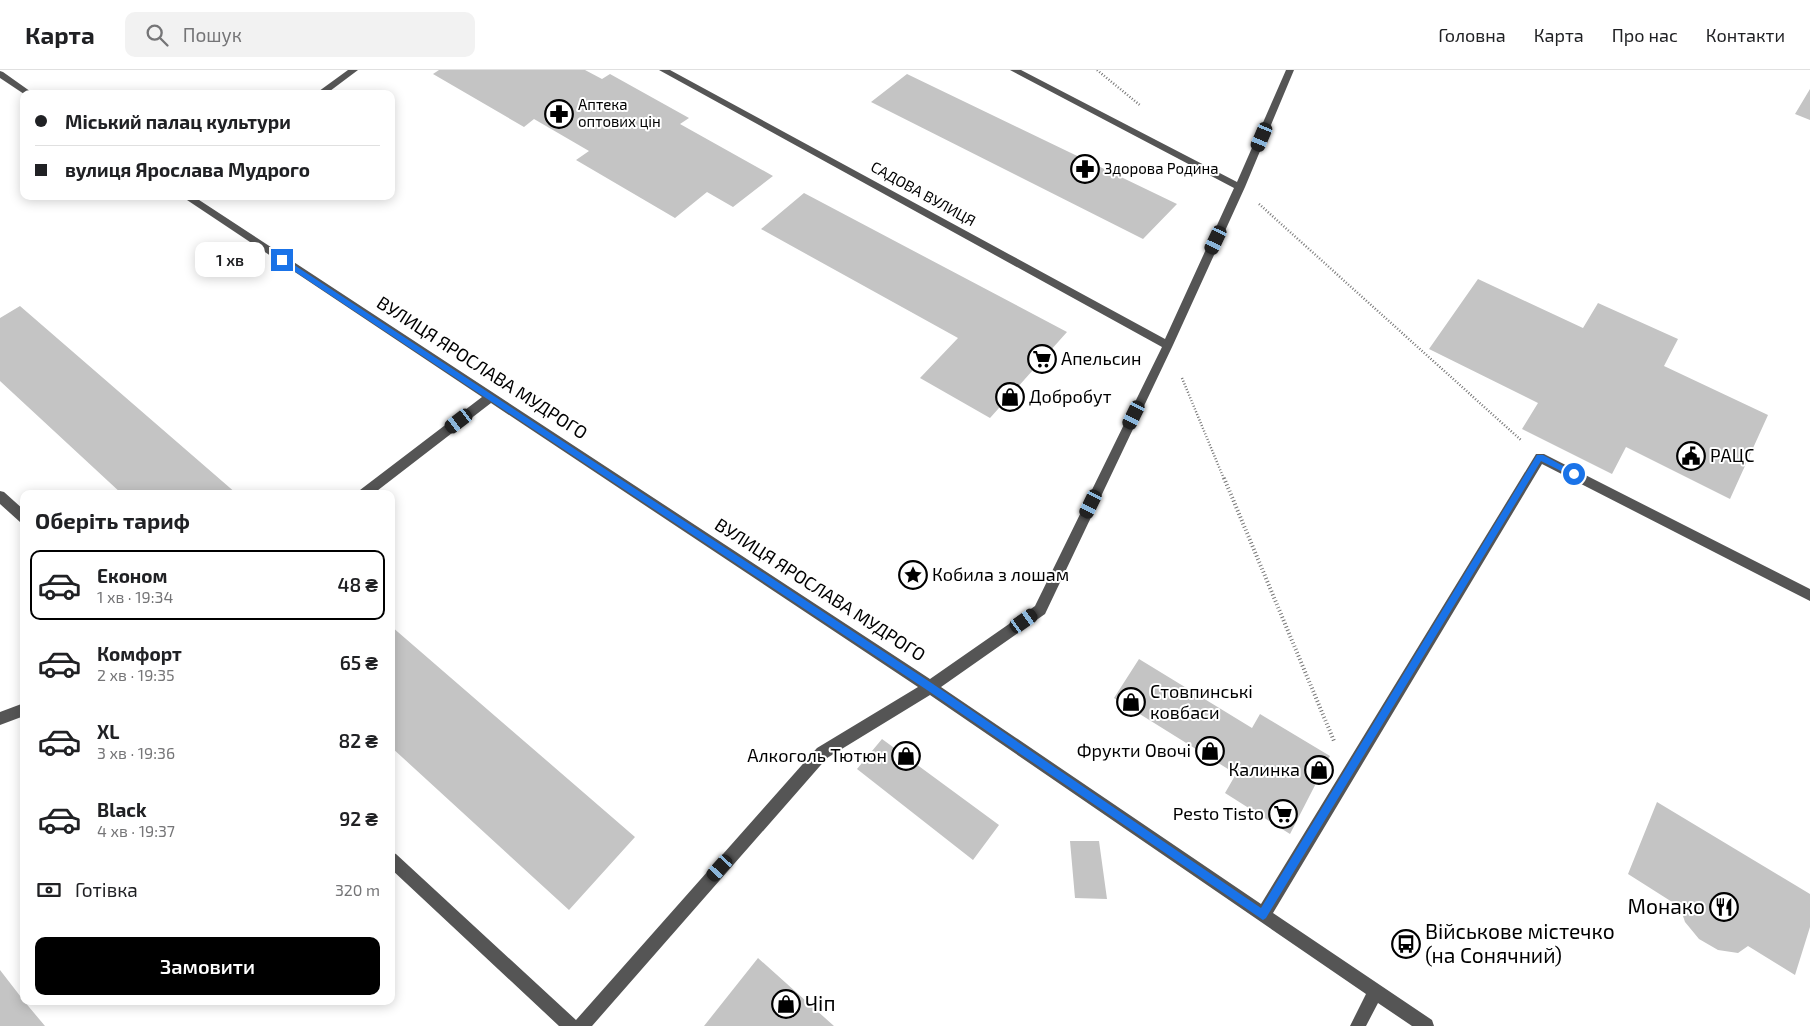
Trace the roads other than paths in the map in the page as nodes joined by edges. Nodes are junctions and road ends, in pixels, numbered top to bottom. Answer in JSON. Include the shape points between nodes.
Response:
{"nodes":[{"id":1,"x":354,"y":70,"type":"edge"},
{"id":2,"x":663,"y":70,"type":"edge"},
{"id":3,"x":1014,"y":70,"type":"edge"},
{"id":4,"x":1290,"y":70,"type":"edge"},
{"id":5,"x":0,"y":74,"type":"edge"},
{"id":6,"x":24,"y":90,"type":"edge"},
{"id":7,"x":325,"y":90,"type":"edge"},
{"id":8,"x":1240,"y":187,"type":"junction"},
{"id":9,"x":192,"y":200,"type":"edge"},
{"id":10,"x":1168,"y":345,"type":"junction"},
{"id":11,"x":490,"y":397,"type":"junction"},
{"id":12,"x":369,"y":490,"type":"edge"},
{"id":13,"x":0,"y":496,"type":"edge"},
{"id":14,"x":20,"y":514,"type":"edge"},
{"id":15,"x":1810,"y":595,"type":"edge"},
{"id":16,"x":930,"y":687,"type":"junction"},
{"id":17,"x":20,"y":711,"type":"edge"},
{"id":18,"x":0,"y":719,"type":"edge"},
{"id":19,"x":395,"y":863,"type":"edge"},
{"id":20,"x":1263,"y":915,"type":"junction"},
{"id":21,"x":1375,"y":992,"type":"junction"},
{"id":22,"x":572,"y":1026,"type":"edge"},
{"id":23,"x":581,"y":1026,"type":"edge"},
{"id":24,"x":1358,"y":1026,"type":"edge"},
{"id":25,"x":1426,"y":1026,"type":"edge"}],
"edges":[{"from":1,"to":7,"type":"street"},
{"from":2,"to":10,"type":"street","name":"САДОВА ВУЛИЦЯ"},
{"from":3,"to":8,"type":"street"},
{"from":4,"to":8,"type":"street"},
{"from":5,"to":6,"type":"street"},
{"from":8,"to":10,"type":"street"},
{"from":9,"to":11,"type":"street","name":"ВУЛИЦЯ ЯРОСЛАВА МУДРОГО"},
{"from":10,"to":16,"type":"street","via":[[1040,610]]},
{"from":11,"to":12,"type":"street"},
{"from":11,"to":16,"type":"street","name":"ВУЛИЦЯ ЯРОСЛАВА МУДРОГО"},
{"from":13,"to":14,"type":"street"},
{"from":15,"to":20,"type":"street","via":[[1540,457]]},
{"from":16,"to":20,"type":"street","name":"ВУЛИЦЯ ЯРОСЛАВА МУДРОГО"},
{"from":16,"to":23,"type":"street","via":[[822,754]]},
{"from":17,"to":18,"type":"street"},
{"from":19,"to":22,"type":"street"},
{"from":20,"to":21,"type":"street","name":"ВУЛИЦЯ ЯРОСЛАВА МУДРОГО"},
{"from":21,"to":24,"type":"street"},
{"from":21,"to":25,"type":"street","name":"ВУЛИЦЯ ЯРОСЛАВА МУДРОГО"}]}
